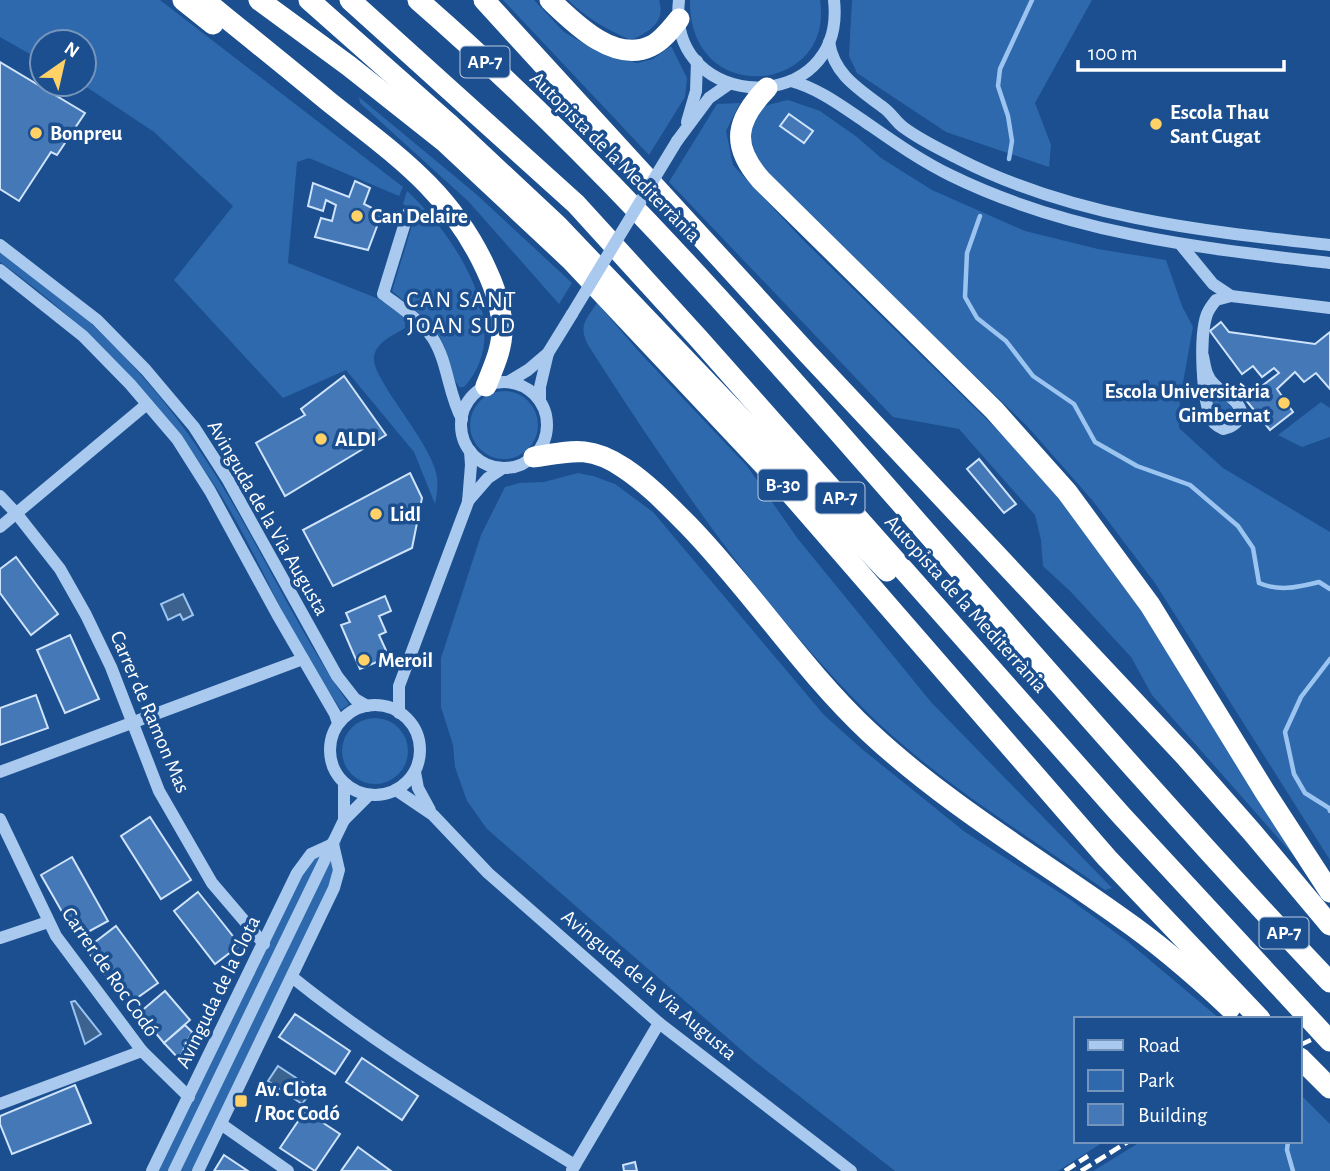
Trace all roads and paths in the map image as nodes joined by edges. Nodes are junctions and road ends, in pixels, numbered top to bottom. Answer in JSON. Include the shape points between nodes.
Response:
{"nodes":[{"id":1,"x":183,"y":0,"type":"edge"},
{"id":2,"x":204,"y":0,"type":"edge"},
{"id":3,"x":259,"y":0,"type":"edge"},
{"id":4,"x":309,"y":0,"type":"edge"},
{"id":5,"x":350,"y":0,"type":"edge"},
{"id":6,"x":418,"y":0,"type":"edge"},
{"id":7,"x":484,"y":0,"type":"edge"},
{"id":8,"x":834,"y":0,"type":"edge"},
{"id":9,"x":555,"y":4,"type":"edge"},
{"id":10,"x":444,"y":5,"type":"edge"},
{"id":11,"x":679,"y":10,"type":"edge"},
{"id":12,"x":829,"y":41,"type":"junction"},
{"id":13,"x":697,"y":61,"type":"junction"},
{"id":14,"x":791,"y":81,"type":"junction"},
{"id":15,"x":729,"y":84,"type":"junction"},
{"id":16,"x":767,"y":89,"type":"junction"},
{"id":17,"x":553,"y":125,"type":"junction"},
{"id":18,"x":686,"y":127,"type":"junction"},
{"id":19,"x":408,"y":213,"type":"dead end"},
{"id":20,"x":468,"y":234,"type":"junction"},
{"id":21,"x":0,"y":245,"type":"edge"},
{"id":22,"x":1181,"y":245,"type":"junction"},
{"id":23,"x":1330,"y":245,"type":"edge"},
{"id":24,"x":1330,"y":263,"type":"edge"},
{"id":25,"x":0,"y":270,"type":"edge"},
{"id":26,"x":1231,"y":296,"type":"junction"},
{"id":27,"x":1330,"y":308,"type":"edge"},
{"id":28,"x":548,"y":352,"type":"junction"},
{"id":29,"x":1203,"y":356,"type":"junction"},
{"id":30,"x":508,"y":382,"type":"junction"},
{"id":31,"x":449,"y":385,"type":"junction"},
{"id":32,"x":480,"y":390,"type":"junction"},
{"id":33,"x":540,"y":401,"type":"junction"},
{"id":34,"x":147,"y":404,"type":"junction"},
{"id":35,"x":462,"y":419,"type":"junction"},
{"id":36,"x":470,"y":451,"type":"junction"},
{"id":37,"x":534,"y":457,"type":"junction"},
{"id":38,"x":503,"y":468,"type":"junction"},
{"id":39,"x":0,"y":496,"type":"edge"},
{"id":40,"x":468,"y":502,"type":"junction"},
{"id":41,"x":16,"y":513,"type":"junction"},
{"id":42,"x":0,"y":527,"type":"edge"},
{"id":43,"x":303,"y":659,"type":"junction"},
{"id":44,"x":399,"y":685,"type":"junction"},
{"id":45,"x":367,"y":706,"type":"junction"},
{"id":46,"x":382,"y":706,"type":"junction"},
{"id":47,"x":1026,"y":708,"type":"junction"},
{"id":48,"x":400,"y":713,"type":"junction"},
{"id":49,"x":133,"y":723,"type":"junction"},
{"id":50,"x":338,"y":723,"type":"junction"},
{"id":51,"x":0,"y":772,"type":"edge"},
{"id":52,"x":415,"y":772,"type":"junction"},
{"id":53,"x":344,"y":783,"type":"junction"},
{"id":54,"x":396,"y":790,"type":"junction"},
{"id":55,"x":369,"y":795,"type":"junction"},
{"id":56,"x":433,"y":815,"type":"junction"},
{"id":57,"x":0,"y":819,"type":"edge"},
{"id":58,"x":344,"y":820,"type":"junction"},
{"id":59,"x":333,"y":844,"type":"junction"},
{"id":60,"x":1330,"y":892,"type":"edge"},
{"id":61,"x":48,"y":922,"type":"junction"},
{"id":62,"x":1330,"y":925,"type":"edge"},
{"id":63,"x":0,"y":938,"type":"edge"},
{"id":64,"x":264,"y":944,"type":"junction"},
{"id":65,"x":292,"y":977,"type":"junction"},
{"id":66,"x":1330,"y":982,"type":"edge"},
{"id":67,"x":1240,"y":1017,"type":"edge"},
{"id":68,"x":1258,"y":1017,"type":"edge"},
{"id":69,"x":659,"y":1023,"type":"junction"},
{"id":70,"x":1330,"y":1041,"type":"edge"},
{"id":71,"x":142,"y":1051,"type":"junction"},
{"id":72,"x":1302,"y":1060,"type":"edge"},
{"id":73,"x":1302,"y":1076,"type":"edge"},
{"id":74,"x":1330,"y":1088,"type":"edge"},
{"id":75,"x":189,"y":1097,"type":"junction"},
{"id":76,"x":1330,"y":1102,"type":"edge"},
{"id":77,"x":0,"y":1104,"type":"edge"},
{"id":78,"x":221,"y":1124,"type":"junction"},
{"id":79,"x":573,"y":1168,"type":"edge"},
{"id":80,"x":152,"y":1171,"type":"edge"},
{"id":81,"x":174,"y":1171,"type":"edge"},
{"id":82,"x":198,"y":1171,"type":"edge"},
{"id":83,"x":288,"y":1171,"type":"edge"},
{"id":84,"x":851,"y":1171,"type":"edge"}],
"edges":[{"from":1,"to":20,"type":"highway","via":[[417,183]]},
{"from":2,"to":20,"type":"highway","via":[[421,176]]},
{"from":3,"to":68,"type":"highway","number":"B-30","via":[[445,142],[570,260],[782,485],[1107,858]]},
{"from":4,"to":47,"type":"highway","via":[[558,226],[854,538]]},
{"from":5,"to":47,"type":"highway","name":"Autopista de la Mediterrània","number":"AP-7","via":[[576,204]]},
{"from":6,"to":17,"type":"highway","name":"Autopista de la Mediterrània","number":"AP-7"},
{"from":7,"to":62,"type":"highway","via":[[1186,757]]},
{"from":8,"to":12,"type":"street"},
{"from":9,"to":11,"type":"highway","via":[[599,39],[625,50],[652,46]]},
{"from":10,"to":17,"type":"highway"},
{"from":11,"to":13,"type":"street","via":[[686,44]]},
{"from":12,"to":14,"type":"street","via":[[813,66]]},
{"from":12,"to":23,"type":"street","via":[[831,56],[844,77],[903,127],[1006,180],[1067,202],[1137,219]]},
{"from":13,"to":15,"type":"street"},
{"from":13,"to":18,"type":"street","via":[[696,91]]},
{"from":14,"to":16,"type":"street"},
{"from":14,"to":22,"type":"street","via":[[822,94],[907,150],[981,189],[1069,221]]},
{"from":15,"to":16,"type":"street"},
{"from":15,"to":18,"type":"street","via":[[709,98]]},
{"from":16,"to":60,"type":"highway","via":[[741,125],[743,155],[754,172],[994,410],[1067,492],[1150,605]]},
{"from":17,"to":66,"type":"highway","name":"Autopista de la Mediterrània","number":"AP-7","via":[[729,309],[1159,796]]},
{"from":18,"to":28,"type":"street","bridge":true},
{"from":19,"to":31,"type":"street","via":[[383,294],[431,335]]},
{"from":20,"to":32,"type":"highway","via":[[489,276],[502,331],[500,348]]},
{"from":21,"to":45,"type":"street","name":"Avinguda de la Via Augusta","via":[[97,320],[194,427],[229,480],[337,676],[355,699]]},
{"from":22,"to":24,"type":"street"},
{"from":22,"to":26,"type":"street","via":[[1213,284]]},
{"from":25,"to":34,"type":"street","name":"Avinguda de la Via Augusta","via":[[83,336]]},
{"from":26,"to":27,"type":"street"},
{"from":26,"to":29,"type":"street","via":[[1216,300],[1206,316]]},
{"from":28,"to":30,"type":"street"},
{"from":28,"to":33,"type":"street"},
{"from":29,"to":29,"type":"street","via":[[1208,411],[1215,424],[1231,427],[1242,414],[1240,406],[1214,385]]},
{"from":30,"to":32,"type":"street"},
{"from":30,"to":33,"type":"street","via":[[526,388]]},
{"from":31,"to":32,"type":"street","via":[[460,396]]},
{"from":31,"to":35,"type":"street"},
{"from":32,"to":35,"type":"street","via":[[466,405]]},
{"from":33,"to":37,"type":"street","via":[[547,432]]},
{"from":34,"to":41,"type":"street"},
{"from":34,"to":43,"type":"street","name":"Avinguda de la Via Augusta","via":[[177,439],[210,491]]},
{"from":35,"to":36,"type":"street"},
{"from":36,"to":38,"type":"street","via":[[482,462]]},
{"from":36,"to":40,"type":"street"},
{"from":37,"to":38,"type":"street"},
{"from":37,"to":67,"type":"highway","via":[[569,450],[591,452],[614,461],[640,480],[705,542],[821,683],[887,748],[930,784],[1143,934]]},
{"from":38,"to":40,"type":"street"},
{"from":39,"to":41,"type":"street","name":"Carrer de Ramon Mas"},
{"from":40,"to":44,"type":"street"},
{"from":41,"to":42,"type":"street"},
{"from":41,"to":49,"type":"street","name":"Carrer de Ramon Mas","via":[[60,569],[86,615]]},
{"from":43,"to":49,"type":"street"},
{"from":43,"to":50,"type":"street","name":"Avinguda de la Via Augusta"},
{"from":44,"to":46,"type":"street"},
{"from":44,"to":48,"type":"street"},
{"from":45,"to":46,"type":"street"},
{"from":45,"to":50,"type":"street"},
{"from":46,"to":48,"type":"street"},
{"from":47,"to":70,"type":"highway","name":"Autopista de la Mediterrània","number":"AP-7"},
{"from":48,"to":52,"type":"street","via":[[418,737],[420,755]]},
{"from":49,"to":51,"type":"street"},
{"from":49,"to":64,"type":"street","name":"Carrer de Ramon Mas","via":[[159,791],[212,883]]},
{"from":50,"to":53,"type":"street","via":[[330,757]]},
{"from":52,"to":54,"type":"street"},
{"from":52,"to":56,"type":"street","name":"Avinguda de la Via Augusta"},
{"from":53,"to":55,"type":"street"},
{"from":53,"to":58,"type":"street","name":"Avinguda de la Clota"},
{"from":54,"to":55,"type":"street"},
{"from":54,"to":56,"type":"street","name":"Avinguda de la Via Augusta"},
{"from":55,"to":58,"type":"street","name":"Avinguda de la Clota"},
{"from":56,"to":69,"type":"street","name":"Avinguda de la Via Augusta","via":[[488,873]]},
{"from":57,"to":61,"type":"street","name":"Carrer de Roc Codó"},
{"from":58,"to":59,"type":"street","name":"Avinguda de la Clota"},
{"from":59,"to":64,"type":"street","name":"Avinguda de la Clota","via":[[311,854],[304,863]]},
{"from":59,"to":65,"type":"street","via":[[339,870],[334,888]]},
{"from":59,"to":81,"type":"street","name":"Avinguda de la Clota"},
{"from":61,"to":63,"type":"street"},
{"from":61,"to":71,"type":"street","name":"Carrer de Roc Codó"},
{"from":64,"to":75,"type":"street","name":"Avinguda de la Clota"},
{"from":65,"to":78,"type":"street"},
{"from":65,"to":79,"type":"street","via":[[416,1068]]},
{"from":69,"to":79,"type":"street"},
{"from":69,"to":84,"type":"street","name":"Avinguda de la Via Augusta"},
{"from":71,"to":75,"type":"street","name":"Carrer de Roc Codó"},
{"from":71,"to":77,"type":"street"},
{"from":72,"to":74,"type":"highway"},
{"from":73,"to":76,"type":"highway"},
{"from":75,"to":80,"type":"street","name":"Avinguda de la Clota"},
{"from":78,"to":82,"type":"street"},
{"from":78,"to":83,"type":"street"}]}
